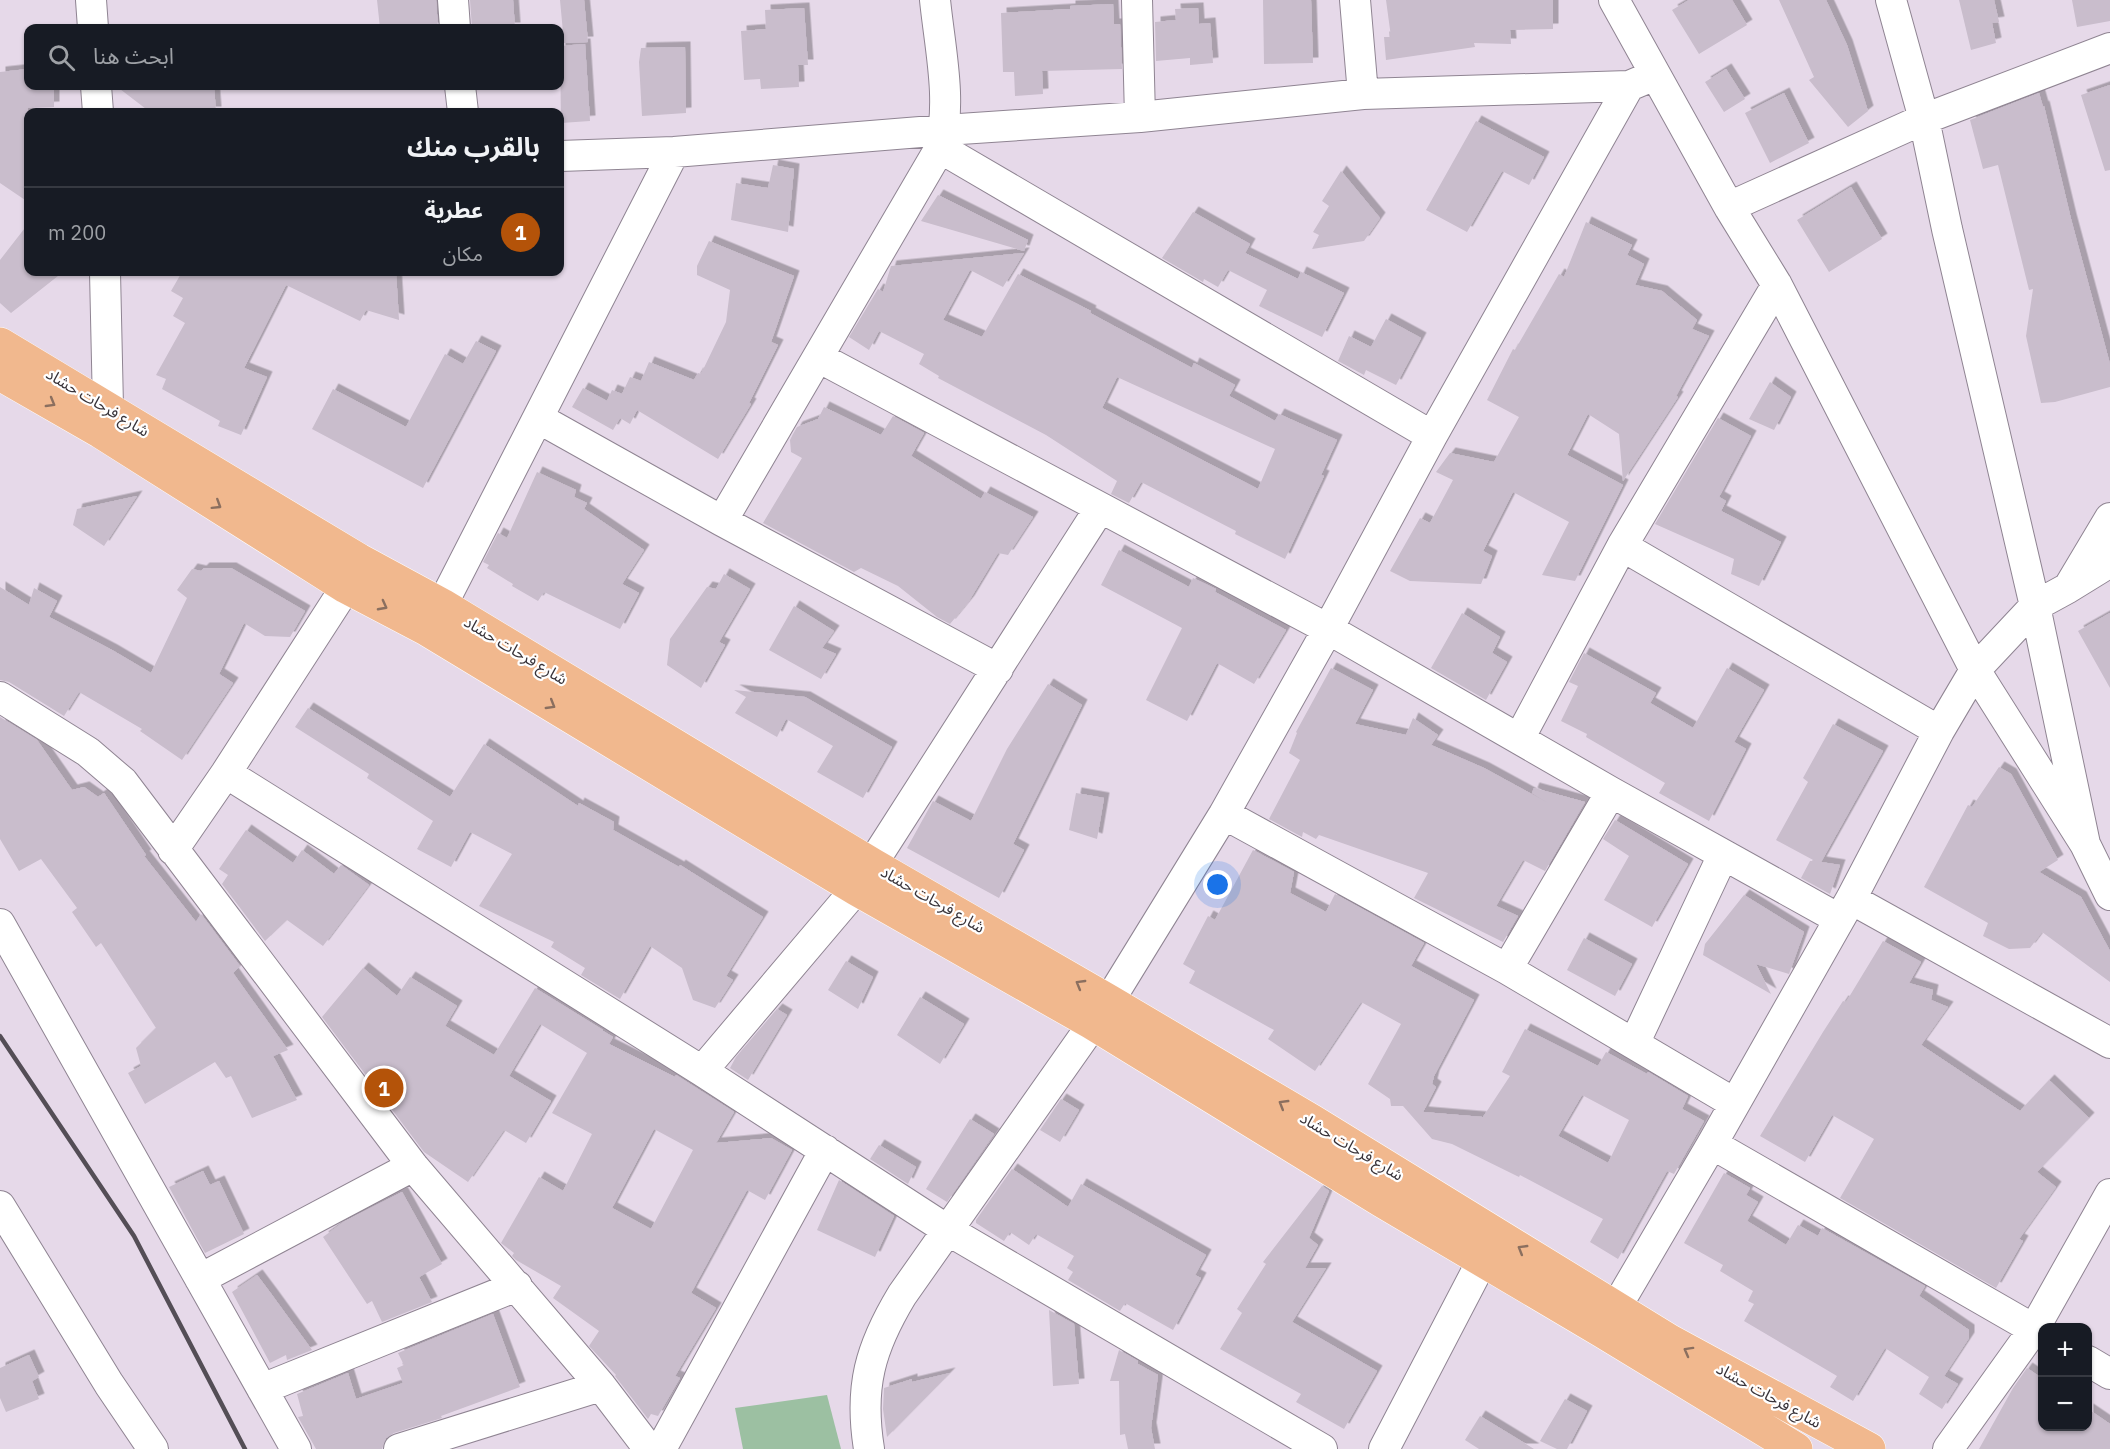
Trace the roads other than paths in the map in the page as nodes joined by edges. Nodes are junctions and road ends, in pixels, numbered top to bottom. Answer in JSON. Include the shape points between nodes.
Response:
{"nodes":[{"id":1,"x":91,"y":0,"type":"edge"},
{"id":2,"x":453,"y":0,"type":"edge"},
{"id":3,"x":935,"y":0,"type":"edge"},
{"id":4,"x":1137,"y":0,"type":"edge"},
{"id":5,"x":1355,"y":0,"type":"edge"},
{"id":6,"x":1614,"y":0,"type":"edge"},
{"id":7,"x":1891,"y":0,"type":"edge"},
{"id":8,"x":93,"y":24,"type":"edge"},
{"id":9,"x":455,"y":24,"type":"edge"},
{"id":10,"x":2110,"y":48,"type":"edge"},
{"id":11,"x":1642,"y":81,"type":"junction"},
{"id":12,"x":96,"y":90,"type":"edge"},
{"id":13,"x":460,"y":90,"type":"edge"},
{"id":14,"x":1363,"y":94,"type":"junction"},
{"id":15,"x":98,"y":108,"type":"edge"},
{"id":16,"x":463,"y":108,"type":"edge"},
{"id":17,"x":1140,"y":117,"type":"junction"},
{"id":18,"x":1924,"y":119,"type":"junction"},
{"id":19,"x":943,"y":139,"type":"junction"},
{"id":20,"x":674,"y":152,"type":"junction"},
{"id":21,"x":564,"y":156,"type":"edge"},
{"id":22,"x":1729,"y":207,"type":"junction"},
{"id":23,"x":105,"y":276,"type":"edge"},
{"id":24,"x":1777,"y":285,"type":"junction"},
{"id":25,"x":0,"y":344,"type":"edge"},
{"id":26,"x":818,"y":357,"type":"junction"},
{"id":27,"x":0,"y":374,"type":"edge"},
{"id":28,"x":538,"y":418,"type":"junction"},
{"id":29,"x":104,"y":420,"type":"junction"},
{"id":30,"x":1432,"y":436,"type":"junction"},
{"id":31,"x":1100,"y":508,"type":"junction"},
{"id":32,"x":2110,"y":518,"type":"edge"},
{"id":33,"x":722,"y":521,"type":"junction"},
{"id":34,"x":1622,"y":546,"type":"junction"},
{"id":35,"x":2110,"y":562,"type":"edge"},
{"id":36,"x":353,"y":573,"type":"junction"},
{"id":37,"x":2068,"y":588,"type":"junction"},
{"id":38,"x":2035,"y":606,"type":"junction"},
{"id":39,"x":434,"y":617,"type":"junction"},
{"id":40,"x":1328,"y":628,"type":"junction"},
{"id":41,"x":998,"y":669,"type":"junction"},
{"id":42,"x":1975,"y":670,"type":"junction"},
{"id":43,"x":0,"y":697,"type":"edge"},
{"id":44,"x":1939,"y":730,"type":"junction"},
{"id":45,"x":1519,"y":739,"type":"junction"},
{"id":46,"x":226,"y":773,"type":"junction"},
{"id":47,"x":1611,"y":792,"type":"junction"},
{"id":48,"x":1224,"y":814,"type":"junction"},
{"id":49,"x":2085,"y":844,"type":"junction"},
{"id":50,"x":173,"y":850,"type":"junction"},
{"id":51,"x":1723,"y":855,"type":"junction"},
{"id":52,"x":865,"y":877,"type":"junction"},
{"id":53,"x":2110,"y":895,"type":"edge"},
{"id":54,"x":1845,"y":909,"type":"junction"},
{"id":55,"x":0,"y":924,"type":"edge"},
{"id":56,"x":1507,"y":969,"type":"junction"},
{"id":57,"x":1101,"y":1012,"type":"junction"},
{"id":58,"x":2110,"y":1043,"type":"edge"},
{"id":59,"x":1634,"y":1044,"type":"junction"},
{"id":60,"x":702,"y":1071,"type":"junction"},
{"id":61,"x":1734,"y":1103,"type":"junction"},
{"id":62,"x":1712,"y":1144,"type":"junction"},
{"id":63,"x":825,"y":1150,"type":"junction"},
{"id":64,"x":413,"y":1166,"type":"junction"},
{"id":65,"x":1389,"y":1187,"type":"junction"},
{"id":66,"x":2110,"y":1194,"type":"edge"},
{"id":67,"x":0,"y":1206,"type":"edge"},
{"id":68,"x":949,"y":1231,"type":"junction"},
{"id":69,"x":1482,"y":1261,"type":"junction"},
{"id":70,"x":200,"y":1279,"type":"junction"},
{"id":71,"x":517,"y":1286,"type":"junction"},
{"id":72,"x":1609,"y":1319,"type":"junction"},
{"id":73,"x":2042,"y":1323,"type":"edge"},
{"id":74,"x":2038,"y":1331,"type":"edge"},
{"id":75,"x":2092,"y":1363,"type":"edge"},
{"id":76,"x":2110,"y":1374,"type":"edge"},
{"id":77,"x":601,"y":1386,"type":"junction"},
{"id":78,"x":262,"y":1389,"type":"junction"},
{"id":79,"x":1278,"y":1436,"type":"edge"},
{"id":80,"x":153,"y":1449,"type":"edge"},
{"id":81,"x":296,"y":1449,"type":"edge"},
{"id":82,"x":399,"y":1449,"type":"edge"},
{"id":83,"x":649,"y":1449,"type":"edge"},
{"id":84,"x":661,"y":1449,"type":"edge"},
{"id":85,"x":869,"y":1449,"type":"edge"},
{"id":86,"x":1322,"y":1449,"type":"edge"},
{"id":87,"x":1384,"y":1449,"type":"edge"},
{"id":88,"x":1796,"y":1449,"type":"edge"},
{"id":89,"x":1869,"y":1449,"type":"edge"},
{"id":90,"x":1948,"y":1449,"type":"edge"}],
"edges":[{"from":1,"to":8,"type":"street"},
{"from":2,"to":9,"type":"street"},
{"from":3,"to":19,"type":"street","via":[[946,108]]},
{"from":4,"to":17,"type":"street"},
{"from":5,"to":14,"type":"street"},
{"from":6,"to":11,"type":"street"},
{"from":7,"to":18,"type":"street"},
{"from":10,"to":18,"type":"street"},
{"from":11,"to":14,"type":"street"},
{"from":11,"to":22,"type":"street"},
{"from":11,"to":30,"type":"street"},
{"from":12,"to":15,"type":"street"},
{"from":13,"to":16,"type":"street"},
{"from":14,"to":17,"type":"street"},
{"from":17,"to":19,"type":"street"},
{"from":18,"to":22,"type":"street"},
{"from":18,"to":38,"type":"street"},
{"from":19,"to":20,"type":"street"},
{"from":19,"to":26,"type":"street"},
{"from":19,"to":30,"type":"street"},
{"from":20,"to":21,"type":"street"},
{"from":20,"to":28,"type":"street"},
{"from":22,"to":24,"type":"street"},
{"from":23,"to":29,"type":"street"},
{"from":24,"to":34,"type":"street"},
{"from":24,"to":42,"type":"street"},
{"from":25,"to":29,"type":"main road","name":"شارع فرحات حشاد"},
{"from":26,"to":31,"type":"street"},
{"from":26,"to":33,"type":"street"},
{"from":27,"to":29,"type":"main road","name":"شارع فرحات حشاد","one_way":true},
{"from":28,"to":33,"type":"street"},
{"from":28,"to":39,"type":"street"},
{"from":29,"to":36,"type":"main road","name":"شارع فرحات حشاد"},
{"from":30,"to":40,"type":"street"},
{"from":31,"to":40,"type":"street"},
{"from":31,"to":41,"type":"street"},
{"from":32,"to":37,"type":"street"},
{"from":33,"to":41,"type":"street"},
{"from":34,"to":44,"type":"street"},
{"from":34,"to":45,"type":"street"},
{"from":35,"to":37,"type":"street"},
{"from":36,"to":39,"type":"main road","name":"شارع فرحات حشاد"},
{"from":36,"to":46,"type":"street"},
{"from":37,"to":38,"type":"street"},
{"from":38,"to":42,"type":"street"},
{"from":38,"to":49,"type":"street"},
{"from":39,"to":52,"type":"main road","name":"شارع فرحات حشاد"},
{"from":40,"to":45,"type":"street"},
{"from":40,"to":48,"type":"street"},
{"from":41,"to":52,"type":"street"},
{"from":42,"to":44,"type":"street"},
{"from":42,"to":49,"type":"street"},
{"from":43,"to":50,"type":"street","via":[[88,752],[123,782]]},
{"from":44,"to":54,"type":"street"},
{"from":45,"to":47,"type":"street"},
{"from":46,"to":50,"type":"street"},
{"from":46,"to":60,"type":"street"},
{"from":47,"to":51,"type":"street"},
{"from":47,"to":56,"type":"street"},
{"from":48,"to":56,"type":"street"},
{"from":48,"to":57,"type":"street"},
{"from":49,"to":53,"type":"street"},
{"from":50,"to":64,"type":"street"},
{"from":51,"to":54,"type":"street"},
{"from":51,"to":59,"type":"street"},
{"from":52,"to":57,"type":"main road","name":"شارع فرحات حشاد"},
{"from":52,"to":60,"type":"street"},
{"from":54,"to":58,"type":"street"},
{"from":54,"to":61,"type":"street"},
{"from":55,"to":70,"type":"street"},
{"from":56,"to":59,"type":"street"},
{"from":57,"to":65,"type":"main road","name":"شارع فرحات حشاد"},
{"from":57,"to":68,"type":"street"},
{"from":59,"to":61,"type":"street"},
{"from":60,"to":63,"type":"street"},
{"from":61,"to":62,"type":"street"},
{"from":62,"to":72,"type":"street"},
{"from":62,"to":74,"type":"street"},
{"from":63,"to":68,"type":"street"},
{"from":63,"to":84,"type":"street"},
{"from":64,"to":70,"type":"street"},
{"from":64,"to":71,"type":"street"},
{"from":65,"to":69,"type":"main road","name":"شارع فرحات حشاد"},
{"from":72,"to":65,"type":"main road","name":"شارع فرحات حشاد","one_way":true},
{"from":66,"to":73,"type":"street"},
{"from":67,"to":80,"type":"street"},
{"from":68,"to":79,"type":"street"},
{"from":68,"to":85,"type":"street","via":[[902,1295],[881,1335],[867,1377],[864,1405]]},
{"from":69,"to":72,"type":"main road","name":"شارع فرحات حشاد"},
{"from":69,"to":87,"type":"street"},
{"from":70,"to":78,"type":"street"},
{"from":71,"to":77,"type":"street"},
{"from":71,"to":78,"type":"street"},
{"from":72,"to":88,"type":"main road","name":"شارع فرحات حشاد"},
{"from":89,"to":72,"type":"main road","name":"شارع فرحات حشاد","one_way":true,"via":[[1670,1341]]},
{"from":74,"to":90,"type":"street"},
{"from":75,"to":76,"type":"street"},
{"from":77,"to":82,"type":"street"},
{"from":77,"to":83,"type":"street"},
{"from":78,"to":81,"type":"street"},
{"from":79,"to":86,"type":"street"}]}
